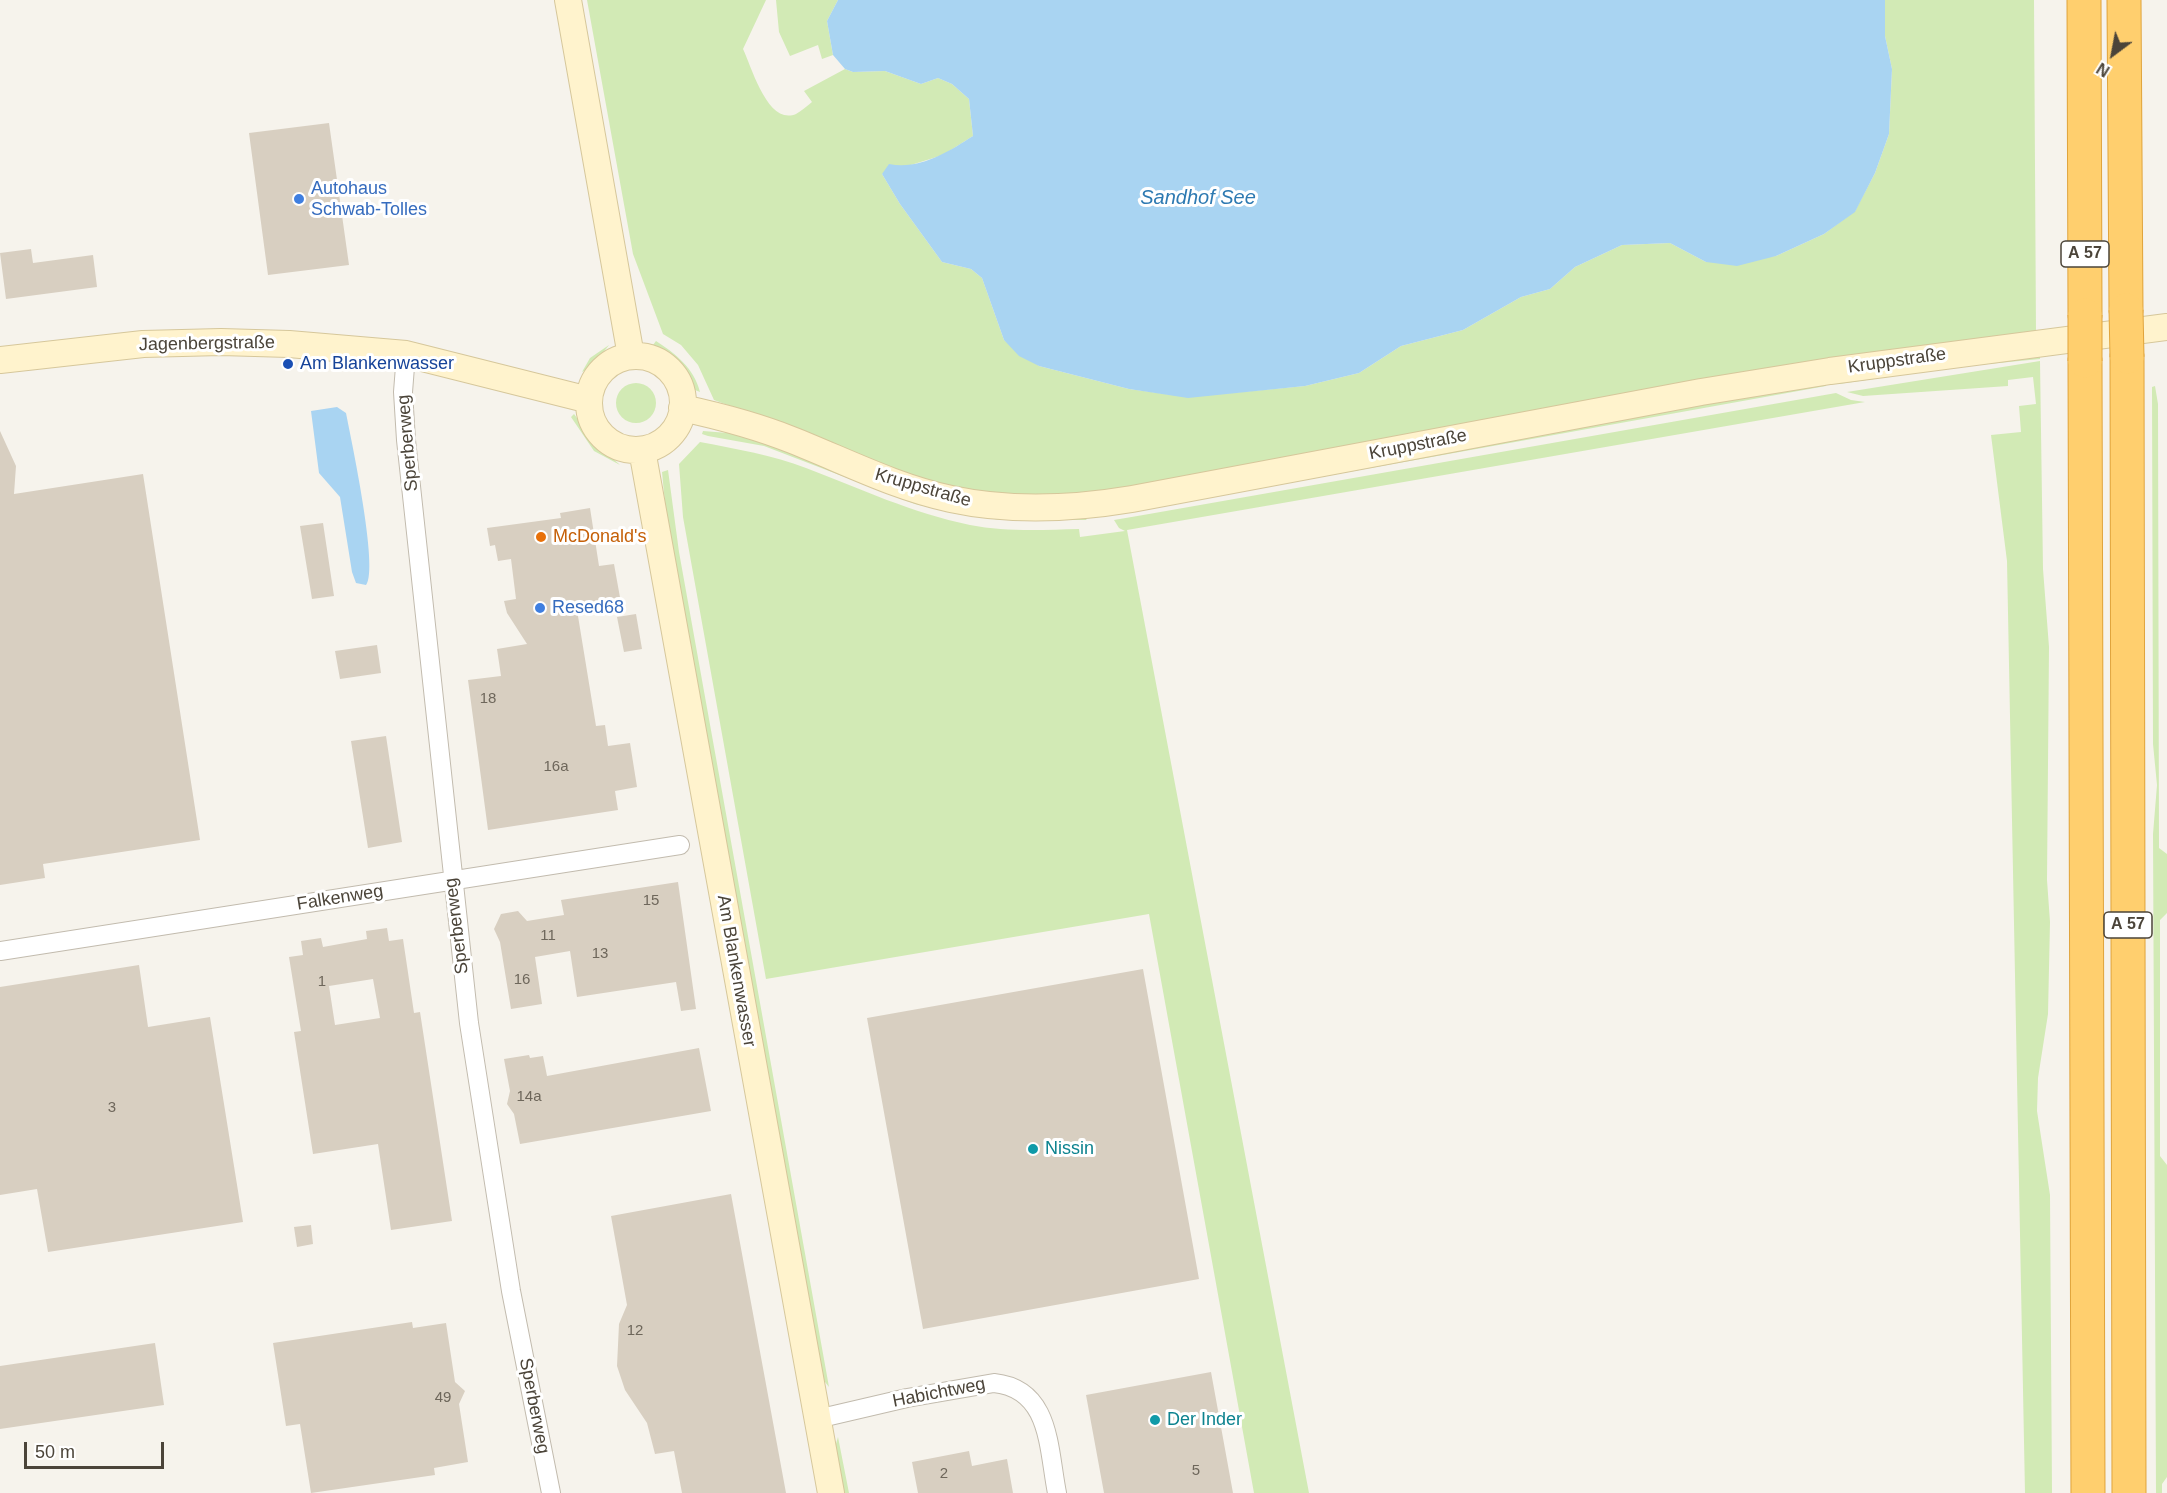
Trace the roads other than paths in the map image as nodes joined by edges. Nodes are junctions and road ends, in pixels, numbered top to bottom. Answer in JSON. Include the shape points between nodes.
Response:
{"nodes":[{"id":1,"x":568,"y":0,"type":"edge"},
{"id":2,"x":2084,"y":0,"type":"edge"},
{"id":3,"x":2124,"y":0,"type":"edge"},
{"id":4,"x":2167,"y":327,"type":"edge"},
{"id":5,"x":406,"y":354,"type":"junction"},
{"id":6,"x":632,"y":356,"type":"junction"},
{"id":7,"x":0,"y":360,"type":"edge"},
{"id":8,"x":589,"y":400,"type":"junction"},
{"id":9,"x":682,"y":408,"type":"junction"},
{"id":10,"x":642,"y":450,"type":"junction"},
{"id":11,"x":680,"y":845,"type":"dead end"},
{"id":12,"x":452,"y":881,"type":"junction"},
{"id":13,"x":0,"y":951,"type":"edge"},
{"id":14,"x":817,"y":1419,"type":"junction"},
{"id":15,"x":551,"y":1493,"type":"edge"},
{"id":16,"x":831,"y":1493,"type":"edge"},
{"id":17,"x":1057,"y":1493,"type":"edge"},
{"id":18,"x":2088,"y":1493,"type":"edge"},
{"id":19,"x":2129,"y":1493,"type":"edge"}],
"edges":[{"from":1,"to":6,"type":"street"},
{"from":2,"to":18,"type":"highway","number":"A 57","bridge":true},
{"from":3,"to":19,"type":"highway","number":"A 57","bridge":true},
{"from":4,"to":9,"type":"street","name":"Kruppstraße","via":[[1701,392],[1132,499],[1058,508],[1019,508],[950,499],[881,478],[768,431]]},
{"from":5,"to":7,"type":"street","name":"Jagenbergstraße","via":[[221,342],[143,344]]},
{"from":5,"to":8,"type":"street","name":"Jagenbergstraße"},
{"from":5,"to":12,"type":"street","name":"Sperberweg","via":[[405,428]]},
{"from":6,"to":8,"type":"street","via":[[602,371]]},
{"from":6,"to":9,"type":"street","via":[[656,361],[668,369],[679,387]]},
{"from":8,"to":10,"type":"street","via":[[592,419],[603,437],[615,445]]},
{"from":9,"to":10,"type":"street","via":[[669,436]]},
{"from":10,"to":14,"type":"street","name":"Am Blankenwasser"},
{"from":11,"to":12,"type":"street","name":"Falkenweg"},
{"from":12,"to":13,"type":"street","name":"Falkenweg"},
{"from":12,"to":15,"type":"street","name":"Sperberweg","via":[[473,1054],[500,1224]]},
{"from":14,"to":16,"type":"street","name":"Am Blankenwasser"},
{"from":14,"to":17,"type":"street","name":"Habichtweg","via":[[930,1394],[1006,1384],[1037,1404]]}]}
